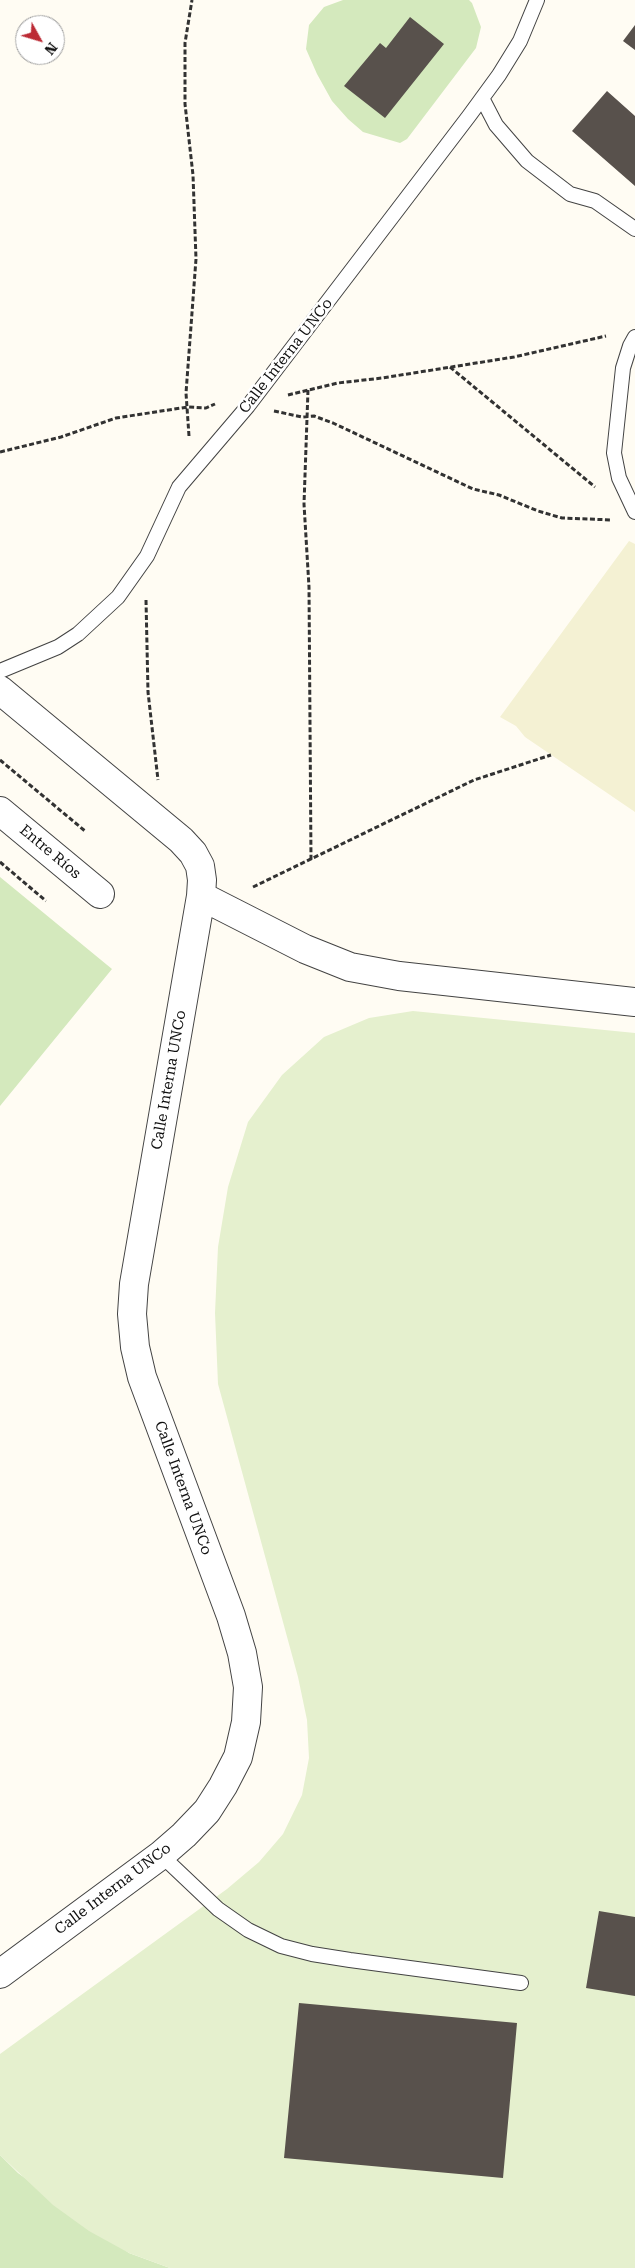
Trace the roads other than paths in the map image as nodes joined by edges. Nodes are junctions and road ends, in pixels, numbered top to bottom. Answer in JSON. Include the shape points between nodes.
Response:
{"nodes":[{"id":1,"x":537,"y":0,"type":"edge"},
{"id":2,"x":482,"y":98,"type":"junction"},
{"id":3,"x":635,"y":229,"type":"edge"},
{"id":4,"x":635,"y":337,"type":"edge"},
{"id":5,"x":635,"y":512,"type":"edge"},
{"id":6,"x":0,"y":671,"type":"edge"},
{"id":7,"x":0,"y":690,"type":"edge"},
{"id":8,"x":0,"y":811,"type":"edge"},
{"id":9,"x":100,"y":894,"type":"dead end"},
{"id":10,"x":200,"y":896,"type":"junction"},
{"id":11,"x":635,"y":1002,"type":"edge"},
{"id":12,"x":161,"y":1855,"type":"junction"},
{"id":13,"x":0,"y":1974,"type":"edge"},
{"id":14,"x":520,"y":1983,"type":"dead end"}],
"edges":[{"from":1,"to":2,"type":"lane","name":"Calle Interna UNCo","via":[[520,41]]},
{"from":2,"to":3,"type":"lane","via":[[496,125],[527,161],[570,194],[595,200]]},
{"from":2,"to":6,"type":"lane","name":"Calle Interna UNCo","via":[[248,406],[179,487],[146,556],[118,597],[78,634],[58,647]]},
{"from":4,"to":5,"type":"lane","via":[[624,368],[614,453],[619,478]]},
{"from":7,"to":10,"type":"street","name":"Calle Interna UNCo","via":[[181,840],[200,866]]},
{"from":8,"to":9,"type":"street","name":"Entre Ríos"},
{"from":10,"to":11,"type":"street","via":[[305,949],[350,967],[398,976]]},
{"from":10,"to":12,"type":"street","name":"Calle Interna UNCo","via":[[134,1284],[132,1314],[142,1377],[230,1616],[242,1653],[248,1687],[246,1722],[238,1757],[224,1786],[207,1811]]},
{"from":12,"to":13,"type":"street","name":"Calle Interna UNCo"},
{"from":12,"to":14,"type":"lane","via":[[218,1909],[248,1930],[281,1946],[350,1960]]}]}
